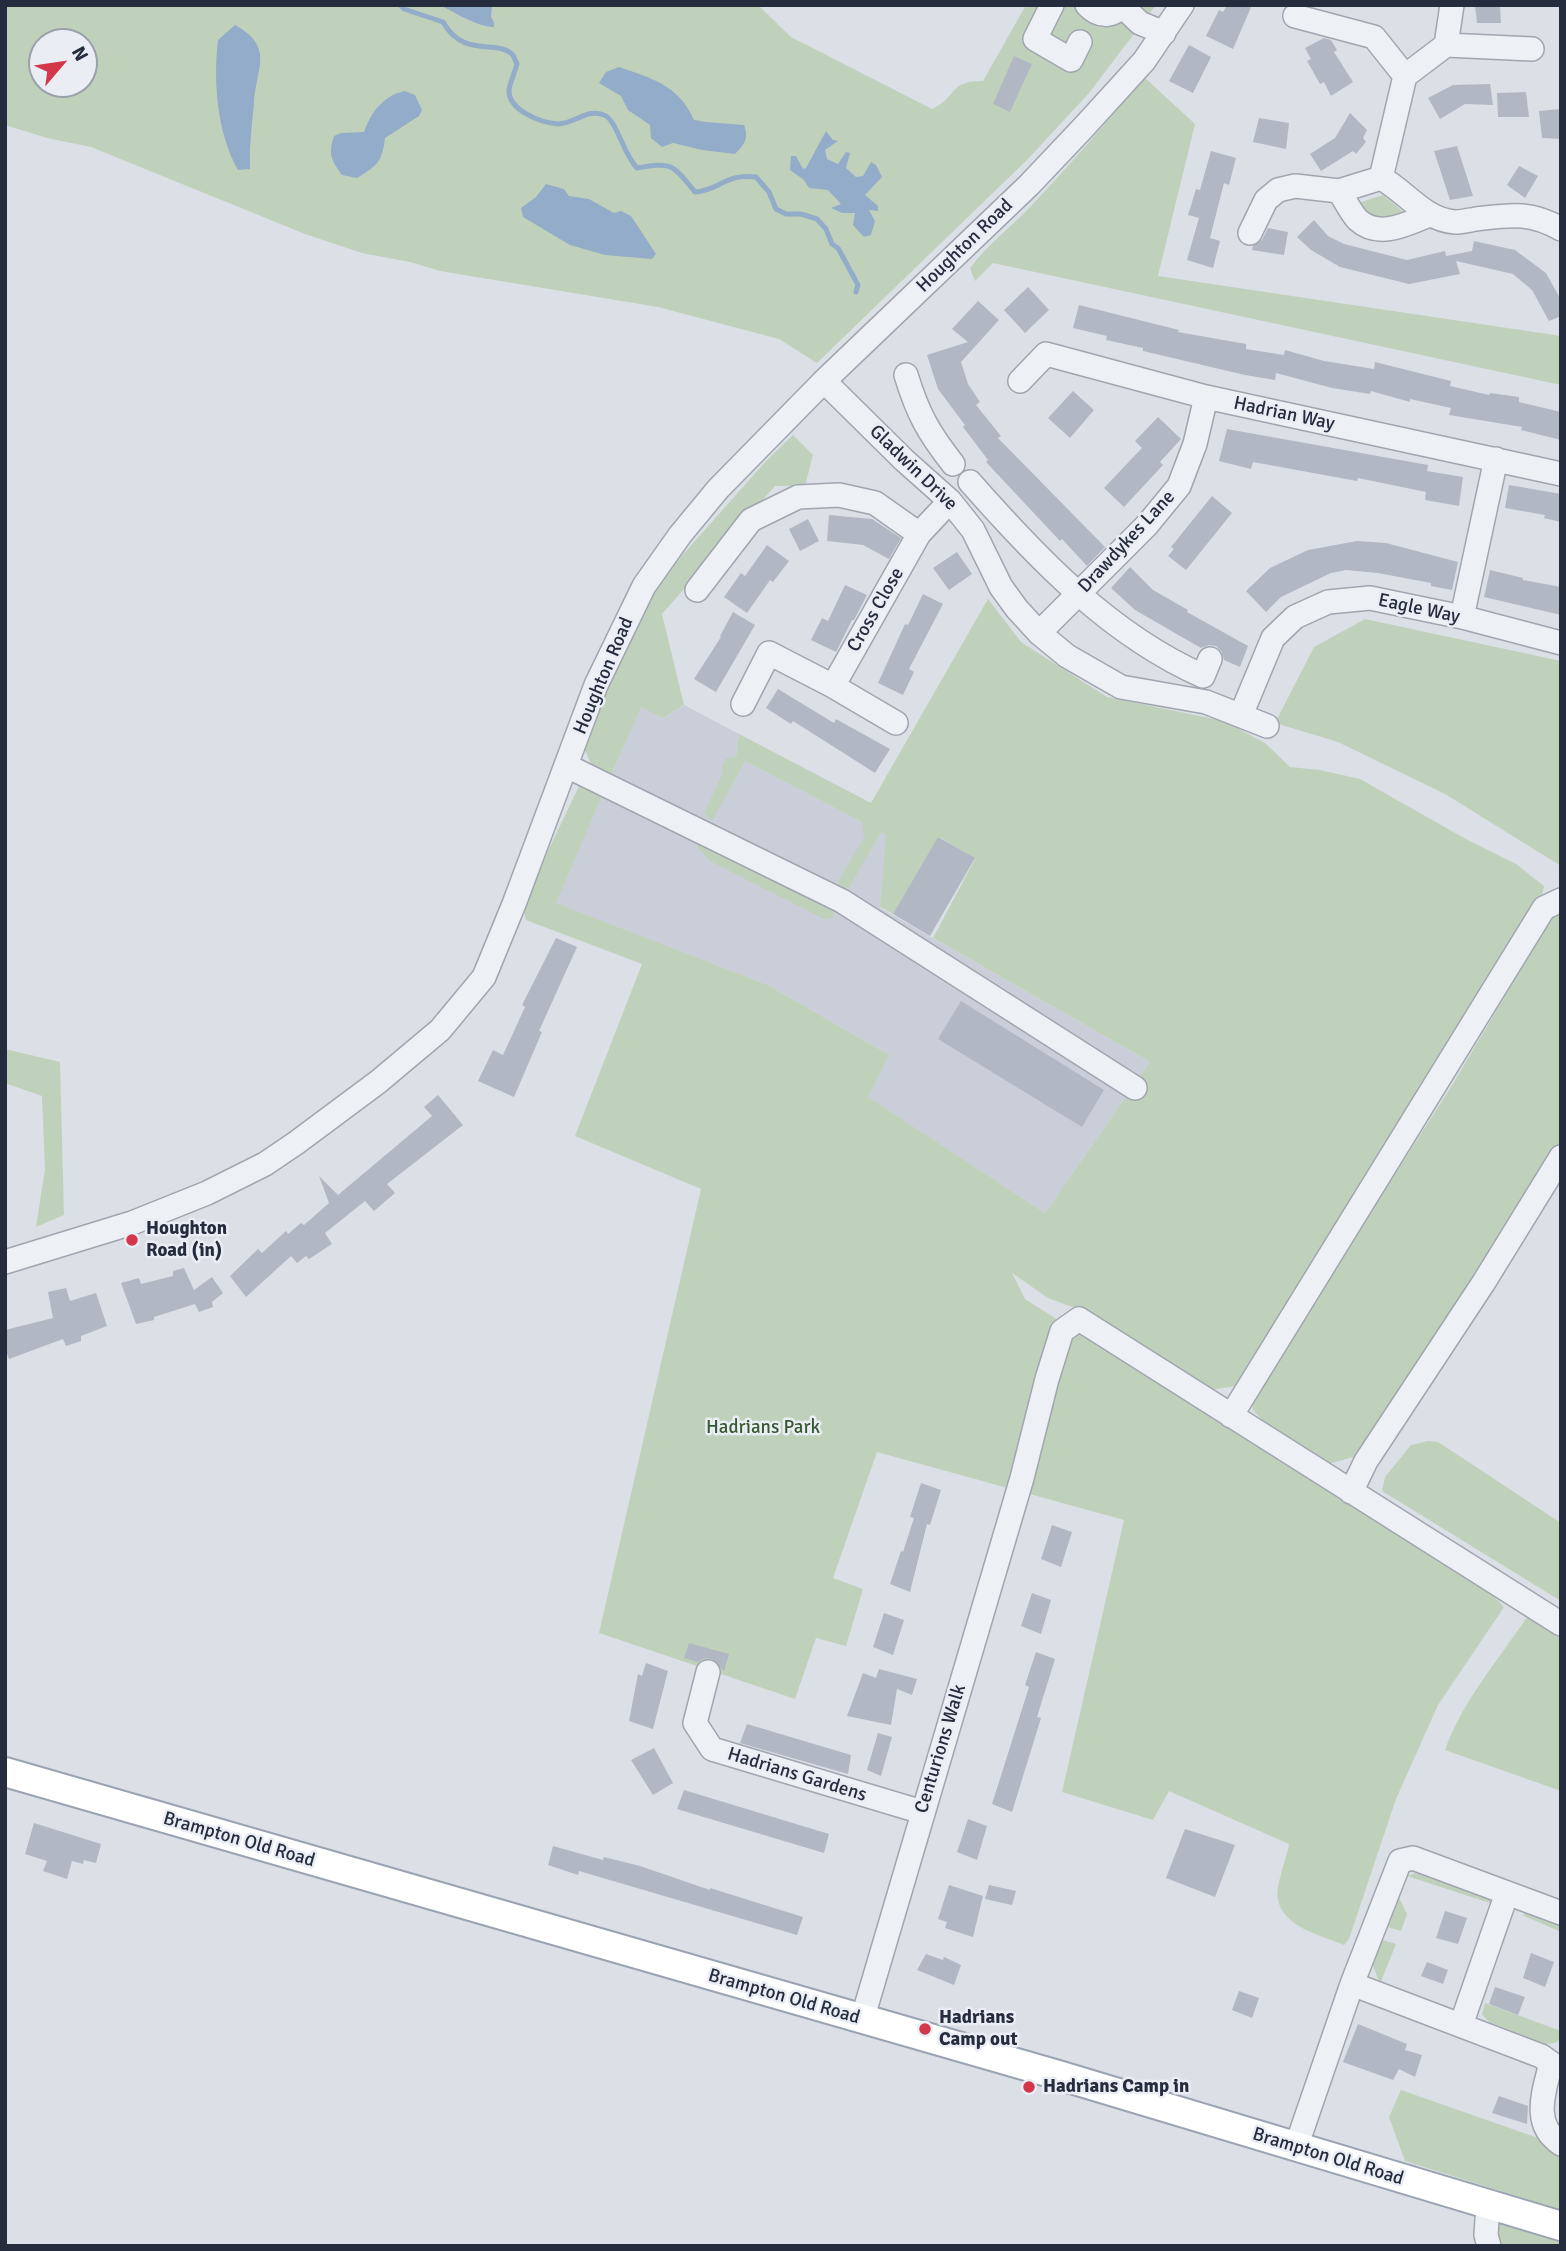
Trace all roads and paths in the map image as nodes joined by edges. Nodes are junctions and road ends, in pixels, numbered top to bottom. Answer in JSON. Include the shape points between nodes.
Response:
{"nodes":[{"id":1,"x":1052,"y":5,"type":"edge"},
{"id":2,"x":1087,"y":5,"type":"edge"},
{"id":3,"x":1182,"y":5,"type":"edge"},
{"id":4,"x":1452,"y":5,"type":"edge"},
{"id":5,"x":1122,"y":6,"type":"edge"},
{"id":6,"x":1295,"y":16,"type":"dead end"},
{"id":7,"x":1164,"y":33,"type":"junction"},
{"id":8,"x":1080,"y":42,"type":"dead end"},
{"id":9,"x":1446,"y":45,"type":"junction"},
{"id":10,"x":1532,"y":49,"type":"dead end"},
{"id":11,"x":1405,"y":76,"type":"junction"},
{"id":12,"x":1381,"y":178,"type":"junction"},
{"id":13,"x":1339,"y":191,"type":"junction"},
{"id":14,"x":1429,"y":215,"type":"junction"},
{"id":15,"x":1561,"y":229,"type":"edge"},
{"id":16,"x":1250,"y":233,"type":"dead end"},
{"id":17,"x":906,"y":375,"type":"dead end"},
{"id":18,"x":824,"y":381,"type":"junction"},
{"id":19,"x":1020,"y":381,"type":"dead end"},
{"id":20,"x":1206,"y":397,"type":"junction"},
{"id":21,"x":930,"y":434,"type":"junction"},
{"id":22,"x":1496,"y":459,"type":"junction"},
{"id":23,"x":904,"y":460,"type":"junction"},
{"id":24,"x":954,"y":464,"type":"dead end"},
{"id":25,"x":1561,"y":474,"type":"edge"},
{"id":26,"x":971,"y":482,"type":"dead end"},
{"id":27,"x":950,"y":501,"type":"junction"},
{"id":28,"x":919,"y":534,"type":"junction"},
{"id":29,"x":1018,"y":536,"type":"junction"},
{"id":30,"x":988,"y":561,"type":"junction"},
{"id":31,"x":697,"y":590,"type":"dead end"},
{"id":32,"x":1078,"y":594,"type":"junction"},
{"id":33,"x":1462,"y":618,"type":"junction"},
{"id":34,"x":1039,"y":633,"type":"junction"},
{"id":35,"x":1561,"y":643,"type":"edge"},
{"id":36,"x":1210,"y":659,"type":"dead end"},
{"id":37,"x":833,"y":686,"type":"junction"},
{"id":38,"x":743,"y":704,"type":"dead end"},
{"id":39,"x":1241,"y":715,"type":"junction"},
{"id":40,"x":896,"y":723,"type":"dead end"},
{"id":41,"x":1268,"y":726,"type":"dead end"},
{"id":42,"x":567,"y":766,"type":"junction"},
{"id":43,"x":1561,"y":900,"type":"edge"},
{"id":44,"x":1135,"y":1088,"type":"dead end"},
{"id":45,"x":1561,"y":1157,"type":"edge"},
{"id":46,"x":5,"y":1262,"type":"edge"},
{"id":47,"x":1231,"y":1416,"type":"junction"},
{"id":48,"x":1351,"y":1492,"type":"junction"},
{"id":49,"x":1561,"y":1624,"type":"edge"},
{"id":50,"x":708,"y":1672,"type":"dead end"},
{"id":51,"x":5,"y":1772,"type":"edge"},
{"id":52,"x":922,"y":1812,"type":"junction"},
{"id":53,"x":1507,"y":1894,"type":"junction"},
{"id":54,"x":1561,"y":1913,"type":"edge"},
{"id":55,"x":1352,"y":1984,"type":"junction"},
{"id":56,"x":862,"y":2020,"type":"junction"},
{"id":57,"x":1461,"y":2025,"type":"junction"},
{"id":58,"x":1556,"y":2053,"type":"edge"},
{"id":59,"x":1561,"y":2144,"type":"edge"},
{"id":60,"x":1296,"y":2147,"type":"junction"},
{"id":61,"x":1488,"y":2205,"type":"junction"},
{"id":62,"x":1561,"y":2226,"type":"edge"},
{"id":63,"x":1489,"y":2246,"type":"edge"}],
"edges":[{"from":1,"to":8,"type":"street","via":[[1035,39],[1071,60]]},
{"from":2,"to":5,"type":"street","via":[[1101,15]]},
{"from":3,"to":7,"type":"street","name":"Houghton Road"},
{"from":4,"to":9,"type":"street"},
{"from":5,"to":7,"type":"street","via":[[1140,23]]},
{"from":6,"to":11,"type":"street","via":[[1374,37]]},
{"from":7,"to":18,"type":"street","name":"Houghton Road","via":[[1119,90],[1029,185]]},
{"from":9,"to":10,"type":"street"},
{"from":9,"to":11,"type":"street"},
{"from":11,"to":12,"type":"street"},
{"from":12,"to":13,"type":"street"},
{"from":12,"to":14,"type":"street"},
{"from":13,"to":14,"type":"street","via":[[1358,220],[1374,229],[1391,229]]},
{"from":13,"to":16,"type":"street","via":[[1295,186],[1278,190],[1266,200]]},
{"from":14,"to":15,"type":"street","via":[[1455,222],[1532,216]]},
{"from":17,"to":21,"type":"street"},
{"from":18,"to":23,"type":"street","name":"Gladwin Drive"},
{"from":18,"to":42,"type":"street","name":"Houghton Road","via":[[718,489],[645,586],[596,685]]},
{"from":19,"to":20,"type":"street","name":"Hadrian Way","via":[[1046,354]]},
{"from":20,"to":22,"type":"street","name":"Hadrian Way"},
{"from":20,"to":32,"type":"street","name":"Drawdykes Lane","via":[[1179,486]]},
{"from":21,"to":23,"type":"street"},
{"from":21,"to":24,"type":"street"},
{"from":22,"to":25,"type":"street","name":"Hadrian Way"},
{"from":22,"to":33,"type":"street"},
{"from":23,"to":27,"type":"street","name":"Gladwin Drive"},
{"from":26,"to":29,"type":"street"},
{"from":27,"to":28,"type":"street","name":"Cross Close"},
{"from":27,"to":30,"type":"street","name":"Gladwin Drive","via":[[973,530]]},
{"from":28,"to":31,"type":"street","via":[[875,503],[839,495],[798,497],[751,520]]},
{"from":28,"to":37,"type":"street","name":"Cross Close"},
{"from":29,"to":30,"type":"street"},
{"from":29,"to":32,"type":"street"},
{"from":30,"to":34,"type":"street","name":"Gladwin Drive","via":[[1000,587]]},
{"from":32,"to":34,"type":"street","name":"Drawdykes Lane"},
{"from":32,"to":36,"type":"street","via":[[1175,664],[1203,676]]},
{"from":33,"to":35,"type":"street","name":"Eagle Way"},
{"from":33,"to":39,"type":"street","name":"Eagle Way","via":[[1370,598],[1328,602],[1295,617],[1273,638]]},
{"from":34,"to":39,"type":"street","name":"Gladwin Drive","via":[[1067,656],[1121,687],[1206,702]]},
{"from":37,"to":38,"type":"street","via":[[769,653]]},
{"from":37,"to":40,"type":"street"},
{"from":39,"to":41,"type":"street","name":"Gladwin Drive"},
{"from":42,"to":44,"type":"street","via":[[842,901]]},
{"from":42,"to":46,"type":"street","name":"Houghton Road","via":[[484,977],[440,1030],[378,1082],[265,1164],[207,1194],[131,1223]]},
{"from":43,"to":47,"type":"street","via":[[1544,908]]},
{"from":45,"to":48,"type":"street","via":[[1366,1461]]},
{"from":47,"to":48,"type":"street"},
{"from":47,"to":52,"type":"street","name":"Centurions Walk","via":[[1079,1319],[1062,1331]]},
{"from":48,"to":49,"type":"street"},
{"from":50,"to":52,"type":"street","name":"Hadrians Gardens","via":[[695,1723],[712,1749]]},
{"from":51,"to":56,"type":"main road","name":"Brampton Old Road"},
{"from":52,"to":56,"type":"street","name":"Centurions Walk"},
{"from":53,"to":54,"type":"street"},
{"from":53,"to":55,"type":"street","via":[[1413,1858],[1400,1861]]},
{"from":53,"to":57,"type":"street"},
{"from":55,"to":57,"type":"street"},
{"from":55,"to":60,"type":"street"},
{"from":56,"to":60,"type":"main road","name":"Brampton Old Road"},
{"from":57,"to":58,"type":"street","via":[[1541,2056]]},
{"from":58,"to":59,"type":"street","via":[[1540,2113]]},
{"from":60,"to":61,"type":"main road","name":"Brampton Old Road"},
{"from":61,"to":62,"type":"main road","name":"Brampton Old Road"},
{"from":61,"to":63,"type":"street"}]}
